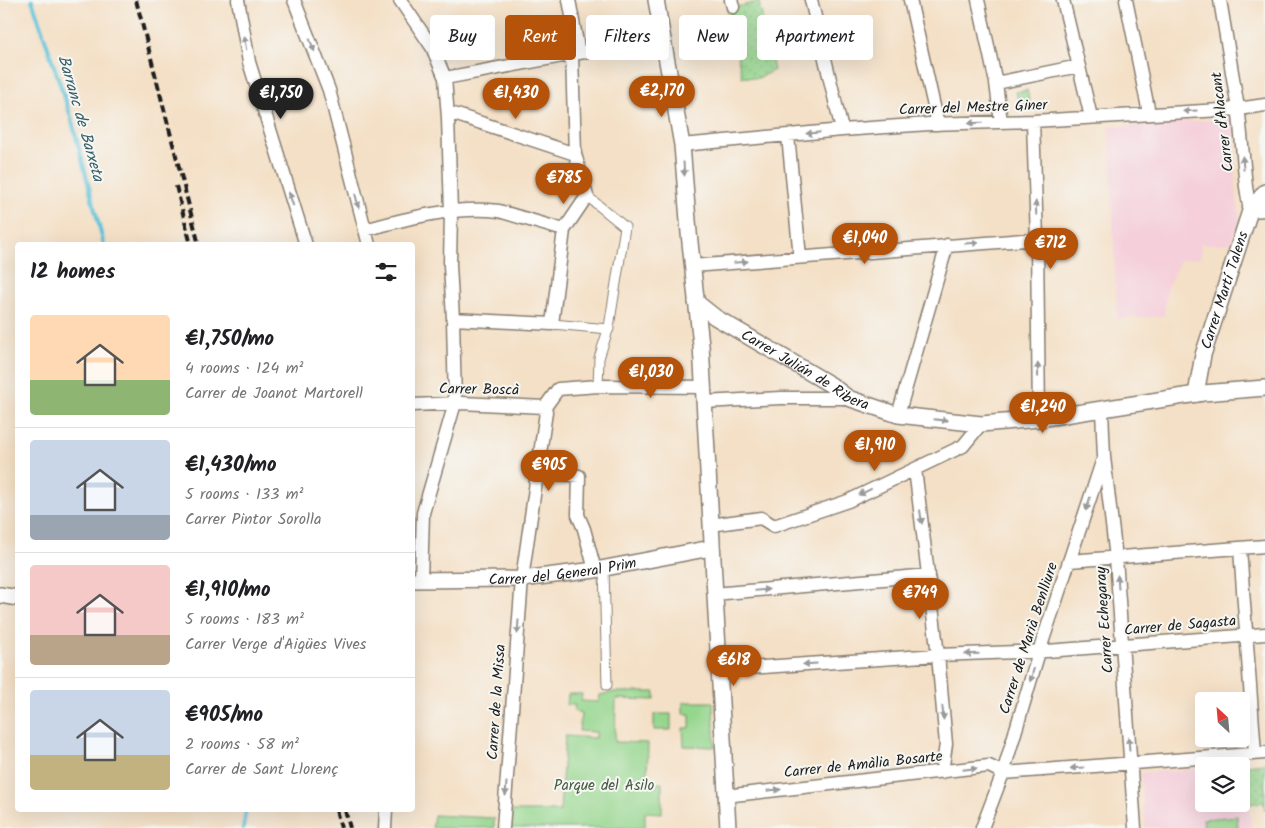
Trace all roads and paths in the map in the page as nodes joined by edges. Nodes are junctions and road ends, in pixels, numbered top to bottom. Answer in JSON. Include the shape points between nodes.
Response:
{"nodes":[{"id":1,"x":238,"y":0,"type":"edge"},
{"id":2,"x":294,"y":0,"type":"edge"},
{"id":3,"x":400,"y":0,"type":"edge"},
{"id":4,"x":569,"y":0,"type":"edge"},
{"id":5,"x":656,"y":0,"type":"edge"},
{"id":6,"x":811,"y":0,"type":"edge"},
{"id":7,"x":910,"y":0,"type":"edge"},
{"id":8,"x":978,"y":0,"type":"edge"},
{"id":9,"x":1063,"y":0,"type":"edge"},
{"id":10,"x":1126,"y":0,"type":"edge"},
{"id":11,"x":1220,"y":0,"type":"edge"},
{"id":12,"x":571,"y":15,"type":"edge"},
{"id":13,"x":659,"y":15,"type":"edge"},
{"id":14,"x":542,"y":60,"type":"edge"},
{"id":15,"x":575,"y":60,"type":"edge"},
{"id":16,"x":667,"y":60,"type":"edge"},
{"id":17,"x":1079,"y":66,"type":"junction"},
{"id":18,"x":445,"y":78,"type":"junction"},
{"id":19,"x":996,"y":83,"type":"junction"},
{"id":20,"x":1265,"y":105,"type":"edge"},
{"id":21,"x":1238,"y":109,"type":"junction"},
{"id":22,"x":448,"y":112,"type":"junction"},
{"id":23,"x":1149,"y":113,"type":"junction"},
{"id":24,"x":1091,"y":117,"type":"junction"},
{"id":25,"x":1033,"y":121,"type":"junction"},
{"id":26,"x":1001,"y":122,"type":"junction"},
{"id":27,"x":938,"y":124,"type":"junction"},
{"id":28,"x":842,"y":130,"type":"junction"},
{"id":29,"x":788,"y":136,"type":"junction"},
{"id":30,"x":682,"y":145,"type":"junction"},
{"id":31,"x":575,"y":154,"type":"junction"},
{"id":32,"x":1265,"y":192,"type":"edge"},
{"id":33,"x":587,"y":196,"type":"junction"},
{"id":34,"x":1258,"y":211,"type":"edge"},
{"id":35,"x":451,"y":212,"type":"junction"},
{"id":36,"x":365,"y":230,"type":"junction"},
{"id":37,"x":564,"y":230,"type":"junction"},
{"id":38,"x":1037,"y":239,"type":"junction"},
{"id":39,"x":305,"y":242,"type":"edge"},
{"id":40,"x":367,"y":242,"type":"edge"},
{"id":41,"x":947,"y":244,"type":"junction"},
{"id":42,"x":800,"y":257,"type":"junction"},
{"id":43,"x":692,"y":266,"type":"junction"},
{"id":44,"x":696,"y":299,"type":"junction"},
{"id":45,"x":715,"y":317,"type":"junction"},
{"id":46,"x":453,"y":320,"type":"junction"},
{"id":47,"x":552,"y":324,"type":"junction"},
{"id":48,"x":608,"y":329,"type":"junction"},
{"id":49,"x":700,"y":337,"type":"junction"},
{"id":50,"x":598,"y":386,"type":"junction"},
{"id":51,"x":1265,"y":388,"type":"edge"},
{"id":52,"x":1196,"y":394,"type":"junction"},
{"id":53,"x":704,"y":395,"type":"junction"},
{"id":54,"x":848,"y":398,"type":"junction"},
{"id":55,"x":455,"y":403,"type":"junction"},
{"id":56,"x":415,"y":405,"type":"edge"},
{"id":57,"x":545,"y":406,"type":"junction"},
{"id":58,"x":1102,"y":410,"type":"junction"},
{"id":59,"x":898,"y":415,"type":"junction"},
{"id":60,"x":1039,"y":419,"type":"junction"},
{"id":61,"x":981,"y":424,"type":"junction"},
{"id":62,"x":1104,"y":458,"type":"junction"},
{"id":63,"x":915,"y":469,"type":"junction"},
{"id":64,"x":538,"y":471,"type":"junction"},
{"id":65,"x":710,"y":525,"type":"junction"},
{"id":66,"x":1265,"y":546,"type":"edge"},
{"id":67,"x":711,"y":548,"type":"junction"},
{"id":68,"x":1240,"y":548,"type":"junction"},
{"id":69,"x":1116,"y":558,"type":"junction"},
{"id":70,"x":1069,"y":562,"type":"junction"},
{"id":71,"x":600,"y":569,"type":"junction"},
{"id":72,"x":929,"y":575,"type":"junction"},
{"id":73,"x":522,"y":578,"type":"junction"},
{"id":74,"x":417,"y":580,"type":"edge"},
{"id":75,"x":714,"y":594,"type":"junction"},
{"id":76,"x":0,"y":595,"type":"edge"},
{"id":77,"x":15,"y":598,"type":"edge"},
{"id":78,"x":1265,"y":634,"type":"edge"},
{"id":79,"x":1246,"y":636,"type":"junction"},
{"id":80,"x":1122,"y":646,"type":"junction"},
{"id":81,"x":1038,"y":652,"type":"junction"},
{"id":82,"x":938,"y":655,"type":"junction"},
{"id":83,"x":719,"y":670,"type":"junction"},
{"id":84,"x":607,"y":685,"type":"dead end"},
{"id":85,"x":1260,"y":754,"type":"edge"},
{"id":86,"x":1130,"y":764,"type":"junction"},
{"id":87,"x":942,"y":772,"type":"junction"},
{"id":88,"x":1003,"y":773,"type":"junction"},
{"id":89,"x":726,"y":796,"type":"junction"},
{"id":90,"x":386,"y":812,"type":"edge"},
{"id":91,"x":385,"y":826,"type":"edge"},
{"id":92,"x":503,"y":828,"type":"edge"},
{"id":93,"x":728,"y":828,"type":"edge"},
{"id":94,"x":982,"y":828,"type":"edge"},
{"id":95,"x":1135,"y":828,"type":"edge"}],
"edges":[{"from":39,"to":1,"type":"street","one_way":true,"via":[[249,62]]},
{"from":2,"to":36,"type":"street","one_way":true,"via":[[329,90]]},
{"from":3,"to":18,"type":"street","via":[[432,47]]},
{"from":4,"to":12,"type":"street"},
{"from":5,"to":13,"type":"street"},
{"from":6,"to":28,"type":"street"},
{"from":7,"to":27,"type":"street"},
{"from":8,"to":19,"type":"street"},
{"from":9,"to":17,"type":"street"},
{"from":10,"to":23,"type":"street"},
{"from":11,"to":21,"type":"street","name":"Carrer d'Alacant"},
{"from":14,"to":18,"type":"street"},
{"from":15,"to":31,"type":"street"},
{"from":16,"to":30,"type":"street"},
{"from":17,"to":19,"type":"street","name":"Carrer del Mestre Giner"},
{"from":17,"to":24,"type":"street"},
{"from":18,"to":22,"type":"street"},
{"from":19,"to":26,"type":"street"},
{"from":20,"to":21,"type":"street","name":"Carrer del Mestre Giner"},
{"from":21,"to":23,"type":"street","name":"Carrer del Mestre Giner","one_way":true},
{"from":34,"to":21,"type":"street","name":"Carrer d'Alacant","one_way":true,"via":[[1245,180]]},
{"from":22,"to":31,"type":"street"},
{"from":22,"to":35,"type":"street"},
{"from":23,"to":24,"type":"street","name":"Carrer del Mestre Giner"},
{"from":24,"to":25,"type":"street","name":"Carrer del Mestre Giner"},
{"from":25,"to":26,"type":"street","name":"Carrer del Mestre Giner"},
{"from":38,"to":25,"type":"street","one_way":true},
{"from":26,"to":27,"type":"street","name":"Carrer del Mestre Giner","one_way":true},
{"from":27,"to":28,"type":"street","name":"Carrer del Mestre Giner"},
{"from":28,"to":29,"type":"street","name":"Carrer del Mestre Giner","one_way":true},
{"from":29,"to":30,"type":"street","name":"Carrer del Mestre Giner"},
{"from":29,"to":42,"type":"street"},
{"from":30,"to":43,"type":"street","one_way":true},
{"from":31,"to":33,"type":"street"},
{"from":32,"to":34,"type":"street","name":"Carrer Martí Talens"},
{"from":33,"to":37,"type":"street"},
{"from":33,"to":48,"type":"street","via":[[625,227]]},
{"from":34,"to":52,"type":"street","name":"Carrer Martí Talens","via":[[1203,355]]},
{"from":35,"to":36,"type":"street","via":[[427,214]]},
{"from":35,"to":37,"type":"street","via":[[499,211]]},
{"from":35,"to":46,"type":"street"},
{"from":36,"to":40,"type":"street"},
{"from":37,"to":47,"type":"street"},
{"from":41,"to":38,"type":"street","one_way":true},
{"from":60,"to":38,"type":"street","one_way":true},
{"from":41,"to":42,"type":"street"},
{"from":41,"to":59,"type":"street"},
{"from":43,"to":42,"type":"street","one_way":true},
{"from":43,"to":44,"type":"street"},
{"from":44,"to":45,"type":"street","name":"Carrer Julián de Ribera"},
{"from":44,"to":49,"type":"street"},
{"from":45,"to":49,"type":"street","via":[[705,321]]},
{"from":45,"to":54,"type":"street","name":"Carrer Julián de Ribera"},
{"from":46,"to":47,"type":"street"},
{"from":46,"to":55,"type":"street"},
{"from":47,"to":48,"type":"street"},
{"from":48,"to":50,"type":"street","via":[[600,358]]},
{"from":49,"to":53,"type":"street"},
{"from":50,"to":53,"type":"street"},
{"from":50,"to":57,"type":"street","via":[[558,389]]},
{"from":51,"to":52,"type":"street","name":"Carrer Julián de Ribera"},
{"from":52,"to":58,"type":"street","name":"Carrer Julián de Ribera"},
{"from":53,"to":54,"type":"street"},
{"from":53,"to":65,"type":"street"},
{"from":54,"to":59,"type":"street","name":"Carrer Julián de Ribera"},
{"from":55,"to":56,"type":"street","name":"Carrer Boscà"},
{"from":55,"to":57,"type":"street","name":"Carrer Boscà"},
{"from":55,"to":74,"type":"street","via":[[423,513]]},
{"from":57,"to":64,"type":"street","name":"Carrer de la Missa"},
{"from":58,"to":60,"type":"street","name":"Carrer Julián de Ribera"},
{"from":58,"to":62,"type":"street","name":"Carrer Echegaray"},
{"from":59,"to":61,"type":"street","name":"Carrer Julián de Ribera","one_way":true},
{"from":60,"to":61,"type":"street","name":"Carrer Julián de Ribera"},
{"from":61,"to":63,"type":"street","via":[[963,446]]},
{"from":62,"to":69,"type":"street","name":"Carrer Echegaray"},
{"from":62,"to":70,"type":"street","name":"Carrer de Marià Benlliure","one_way":true},
{"from":63,"to":65,"type":"street","one_way":true,"via":[[848,501],[774,526],[761,518]]},
{"from":63,"to":72,"type":"street","one_way":true},
{"from":64,"to":71,"type":"street","via":[[579,476],[578,515]]},
{"from":64,"to":73,"type":"street","name":"Carrer de la Missa"},
{"from":65,"to":67,"type":"street"},
{"from":66,"to":68,"type":"street"},
{"from":67,"to":71,"type":"street","name":"Carrer del General Prim"},
{"from":67,"to":75,"type":"street"},
{"from":68,"to":69,"type":"street"},
{"from":68,"to":79,"type":"street"},
{"from":69,"to":70,"type":"street"},
{"from":80,"to":69,"type":"street","name":"Carrer Echegaray","one_way":true},
{"from":70,"to":81,"type":"street","name":"Carrer de Marià Benlliure"},
{"from":71,"to":73,"type":"street","name":"Carrer del General Prim"},
{"from":71,"to":84,"type":"street"},
{"from":75,"to":72,"type":"street","one_way":true},
{"from":72,"to":82,"type":"street"},
{"from":73,"to":74,"type":"street","name":"Carrer del General Prim"},
{"from":73,"to":92,"type":"street","name":"Carrer de la Missa","one_way":true},
{"from":75,"to":83,"type":"street"},
{"from":76,"to":77,"type":"street"},
{"from":78,"to":79,"type":"street","name":"Carrer de Sagasta"},
{"from":79,"to":80,"type":"street","name":"Carrer de Sagasta"},
{"from":79,"to":85,"type":"street"},
{"from":80,"to":81,"type":"street","name":"Carrer de Sagasta"},
{"from":86,"to":80,"type":"street","name":"Carrer Echegaray","one_way":true},
{"from":81,"to":82,"type":"street","name":"Carrer de Sagasta","one_way":true},
{"from":81,"to":88,"type":"street","name":"Carrer de Marià Benlliure","one_way":true},
{"from":82,"to":83,"type":"street","name":"Carrer de Sagasta","one_way":true},
{"from":82,"to":87,"type":"street","one_way":true,"via":[[946,744]]},
{"from":83,"to":89,"type":"street"},
{"from":85,"to":86,"type":"street","name":"Carrer de Amàlia Bosarte"},
{"from":86,"to":88,"type":"street","name":"Carrer de Amàlia Bosarte","one_way":true},
{"from":86,"to":95,"type":"street","name":"Carrer Echegaray"},
{"from":87,"to":88,"type":"street","name":"Carrer de Amàlia Bosarte","one_way":true,"via":[[989,766]]},
{"from":89,"to":87,"type":"street","name":"Carrer de Amàlia Bosarte","one_way":true},
{"from":88,"to":94,"type":"street","name":"Carrer de Marià Benlliure"},
{"from":89,"to":93,"type":"street"},
{"from":90,"to":91,"type":"street"}]}
